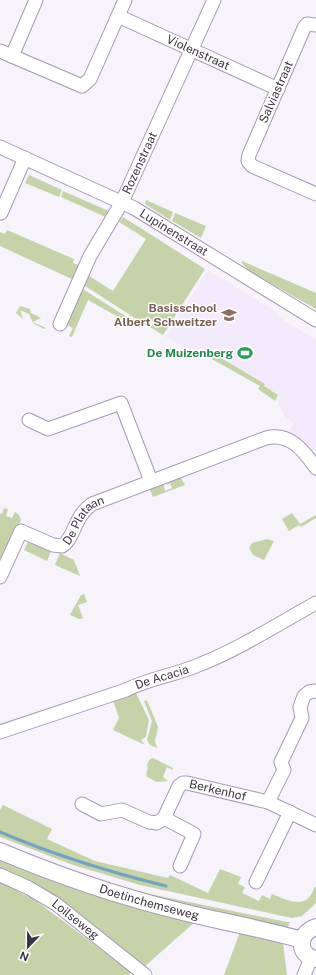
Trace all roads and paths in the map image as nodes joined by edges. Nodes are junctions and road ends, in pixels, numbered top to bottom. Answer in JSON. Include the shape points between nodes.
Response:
{"nodes":[{"id":1,"x":36,"y":0,"type":"edge"},
{"id":2,"x":125,"y":0,"type":"edge"},
{"id":3,"x":214,"y":0,"type":"edge"},
{"id":4,"x":118,"y":16,"type":"junction"},
{"id":5,"x":312,"y":24,"type":"edge"},
{"id":6,"x":191,"y":50,"type":"junction"},
{"id":7,"x":0,"y":51,"type":"edge"},
{"id":8,"x":12,"y":56,"type":"junction"},
{"id":9,"x":278,"y":89,"type":"junction"},
{"id":10,"x":0,"y":147,"type":"edge"},
{"id":11,"x":25,"y":158,"type":"junction"},
{"id":12,"x":316,"y":194,"type":"edge"},
{"id":13,"x":122,"y":202,"type":"junction"},
{"id":14,"x":1,"y":213,"type":"dead end"},
{"id":15,"x":316,"y":320,"type":"edge"},
{"id":16,"x":60,"y":324,"type":"dead end"},
{"id":17,"x":29,"y":420,"type":"dead end"},
{"id":18,"x":316,"y":468,"type":"edge"},
{"id":19,"x":151,"y":481,"type":"junction"},
{"id":20,"x":0,"y":576,"type":"edge"},
{"id":21,"x":316,"y":603,"type":"edge"},
{"id":22,"x":316,"y":691,"type":"edge"},
{"id":23,"x":0,"y":732,"type":"edge"},
{"id":24,"x":268,"y":802,"type":"junction"},
{"id":25,"x":82,"y":804,"type":"dead end"},
{"id":26,"x":290,"y":812,"type":"junction"},
{"id":27,"x":164,"y":818,"type":"junction"},
{"id":28,"x":316,"y":825,"type":"edge"},
{"id":29,"x":0,"y":851,"type":"edge"},
{"id":30,"x":180,"y":866,"type":"dead end"},
{"id":31,"x":0,"y":875,"type":"edge"},
{"id":32,"x":256,"y":882,"type":"dead end"},
{"id":33,"x":316,"y":927,"type":"edge"},
{"id":34,"x":302,"y":940,"type":"junction"},
{"id":35,"x":313,"y":959,"type":"edge"},
{"id":36,"x":139,"y":973,"type":"edge"},
{"id":37,"x":304,"y":975,"type":"edge"}],
"edges":[{"from":1,"to":8,"type":"street"},
{"from":2,"to":4,"type":"street"},
{"from":3,"to":6,"type":"street","name":"Rozenstraat"},
{"from":4,"to":6,"type":"street","name":"Violenstraat"},
{"from":4,"to":8,"type":"street","via":[[90,79],[82,86]]},
{"from":5,"to":9,"type":"street","name":"Salviastraat"},
{"from":6,"to":9,"type":"street","name":"Violenstraat"},
{"from":6,"to":13,"type":"street","name":"Rozenstraat"},
{"from":7,"to":8,"type":"street"},
{"from":9,"to":12,"type":"street","name":"Salviastraat","via":[[248,161],[252,166]]},
{"from":10,"to":11,"type":"street","name":"Lupinenstraat"},
{"from":11,"to":13,"type":"street","name":"Lupinenstraat"},
{"from":11,"to":14,"type":"street"},
{"from":13,"to":15,"type":"street","name":"Lupinenstraat"},
{"from":13,"to":16,"type":"street","name":"Rozenstraat","via":[[90,256]]},
{"from":17,"to":19,"type":"street","via":[[48,429],[121,403]]},
{"from":18,"to":19,"type":"street","name":"De Plataan","via":[[294,443],[281,437],[271,437]]},
{"from":19,"to":20,"type":"street","name":"De Plataan","via":[[86,508],[62,546],[53,545],[21,531]]},
{"from":21,"to":23,"type":"street","name":"De Acacia","via":[[230,651],[190,669],[146,681]]},
{"from":22,"to":24,"type":"street","via":[[306,694],[301,704],[302,718],[281,762],[284,770]]},
{"from":24,"to":26,"type":"street","name":"Berkenhof"},
{"from":24,"to":27,"type":"street","name":"Berkenhof","via":[[183,783],[179,786]]},
{"from":25,"to":27,"type":"street","via":[[101,814],[122,810],[153,823]]},
{"from":26,"to":28,"type":"street","name":"Berkenhof"},
{"from":26,"to":32,"type":"street"},
{"from":27,"to":30,"type":"street","via":[[194,834]]},
{"from":29,"to":34,"type":"main road","name":"Doetinchemseweg","via":[[114,893]]},
{"from":31,"to":36,"type":"street","name":"Loilseweg","via":[[56,904]]},
{"from":33,"to":34,"type":"main road","via":[[310,929]]},
{"from":34,"to":35,"type":"main road","via":[[305,954]]},
{"from":35,"to":37,"type":"street"}]}
